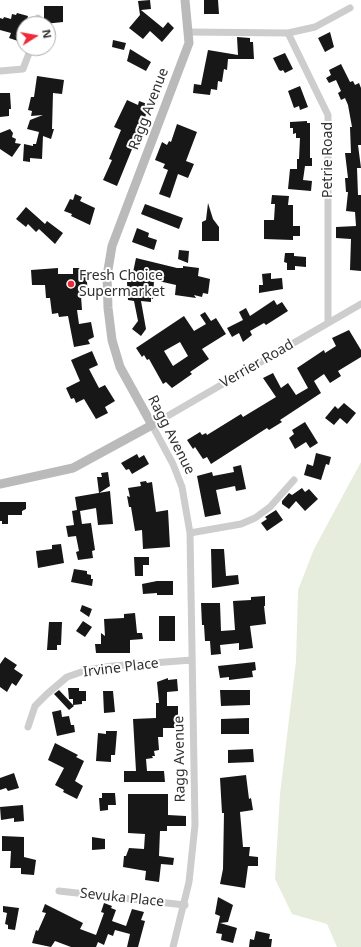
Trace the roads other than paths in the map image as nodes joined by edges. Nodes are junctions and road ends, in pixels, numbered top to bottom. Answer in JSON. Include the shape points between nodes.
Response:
{"nodes":[{"id":1,"x":185,"y":0,"type":"edge"},
{"id":2,"x":350,"y":8,"type":"dead end"},
{"id":3,"x":189,"y":32,"type":"junction"},
{"id":4,"x":288,"y":33,"type":"junction"},
{"id":5,"x":28,"y":56,"type":"edge"},
{"id":6,"x":0,"y":72,"type":"edge"},
{"id":7,"x":361,"y":304,"type":"edge"},
{"id":8,"x":328,"y":323,"type":"junction"},
{"id":9,"x":152,"y":425,"type":"junction"},
{"id":10,"x":294,"y":480,"type":"dead end"},
{"id":11,"x":0,"y":484,"type":"edge"},
{"id":12,"x":190,"y":533,"type":"junction"},
{"id":13,"x":192,"y":660,"type":"junction"},
{"id":14,"x":28,"y":727,"type":"dead end"},
{"id":15,"x":59,"y":891,"type":"dead end"},
{"id":16,"x":185,"y":905,"type":"junction"},
{"id":17,"x":174,"y":947,"type":"edge"}],
"edges":[{"from":1,"to":3,"type":"main road","name":"Ragg Avenue"},
{"from":2,"to":4,"type":"street","via":[[315,27]]},
{"from":3,"to":4,"type":"street"},
{"from":3,"to":9,"type":"main road","name":"Ragg Avenue","via":[[189,43],[112,246],[108,276],[112,340],[120,367]]},
{"from":4,"to":8,"type":"street","name":"Petrie Road","via":[[328,115]]},
{"from":5,"to":6,"type":"street","via":[[23,69]]},
{"from":7,"to":8,"type":"street","name":"Verrier Road"},
{"from":8,"to":9,"type":"street","name":"Verrier Road"},
{"from":9,"to":11,"type":"main road","via":[[73,468]]},
{"from":9,"to":12,"type":"street","name":"Ragg Avenue","via":[[182,487]]},
{"from":10,"to":12,"type":"street","via":[[274,503],[255,518],[241,524]]},
{"from":12,"to":13,"type":"street","name":"Ragg Avenue"},
{"from":13,"to":14,"type":"street","name":"Irvine Place","via":[[112,666],[87,670],[67,677],[36,706]]},
{"from":13,"to":16,"type":"street","name":"Ragg Avenue","via":[[195,825],[194,852]]},
{"from":15,"to":16,"type":"street","name":"Sevuka Place"},
{"from":16,"to":17,"type":"street","name":"Ragg Avenue"}]}
